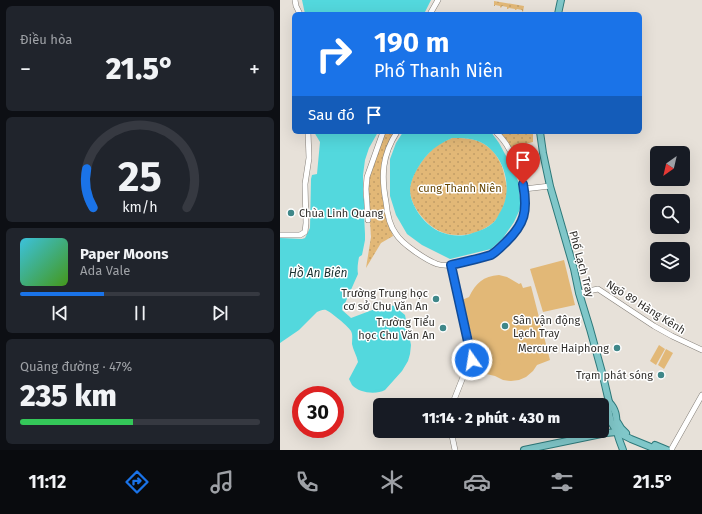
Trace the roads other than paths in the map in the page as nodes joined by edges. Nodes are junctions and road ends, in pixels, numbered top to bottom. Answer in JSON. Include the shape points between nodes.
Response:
{"nodes":[{"id":1,"x":296,"y":0,"type":"edge"},
{"id":2,"x":438,"y":0,"type":"edge"},
{"id":3,"x":561,"y":0,"type":"edge"},
{"id":4,"x":299,"y":12,"type":"edge"},
{"id":5,"x":431,"y":12,"type":"edge"},
{"id":6,"x":558,"y":12,"type":"edge"},
{"id":7,"x":308,"y":134,"type":"edge"},
{"id":8,"x":383,"y":134,"type":"edge"},
{"id":9,"x":396,"y":134,"type":"edge"},
{"id":10,"x":498,"y":134,"type":"edge"},
{"id":11,"x":540,"y":134,"type":"edge"},
{"id":12,"x":550,"y":186,"type":"junction"},
{"id":13,"x":524,"y":189,"type":"junction"},
{"id":14,"x":368,"y":220,"type":"dead end"},
{"id":15,"x":280,"y":235,"type":"edge"},
{"id":16,"x":451,"y":265,"type":"junction"},
{"id":17,"x":579,"y":293,"type":"junction"},
{"id":18,"x":702,"y":350,"type":"edge"},
{"id":19,"x":702,"y":395,"type":"edge"},
{"id":20,"x":455,"y":398,"type":"edge"},
{"id":21,"x":608,"y":398,"type":"edge"},
{"id":22,"x":609,"y":402,"type":"edge"},
{"id":23,"x":609,"y":413,"type":"edge"},
{"id":24,"x":618,"y":423,"type":"junction"},
{"id":25,"x":618,"y":432,"type":"junction"},
{"id":26,"x":452,"y":438,"type":"edge"},
{"id":27,"x":633,"y":438,"type":"junction"},
{"id":28,"x":622,"y":449,"type":"edge"},
{"id":29,"x":454,"y":450,"type":"edge"},
{"id":30,"x":524,"y":450,"type":"edge"},
{"id":31,"x":658,"y":450,"type":"edge"},
{"id":32,"x":667,"y":450,"type":"edge"},
{"id":33,"x":671,"y":450,"type":"edge"}],
"edges":[{"from":1,"to":4,"type":"street"},
{"from":2,"to":5,"type":"street"},
{"from":3,"to":6,"type":"main road"},
{"from":7,"to":15,"type":"street","via":[[305,232],[300,235]]},
{"from":8,"to":14,"type":"street","via":[[367,177]]},
{"from":9,"to":16,"type":"street","via":[[384,162],[384,191],[391,224],[400,239],[419,254],[438,264]]},
{"from":10,"to":13,"type":"street","via":[[514,157]]},
{"from":11,"to":12,"type":"main road","name":"Phố Lạch Tray"},
{"from":12,"to":13,"type":"street"},
{"from":12,"to":17,"type":"main road","name":"Phố Lạch Tray"},
{"from":13,"to":16,"type":"street","via":[[525,214],[517,231],[492,254]]},
{"from":16,"to":20,"type":"street","via":[[472,360]]},
{"from":17,"to":18,"type":"street","name":"Ngõ 89 Hàng Kênh","via":[[598,289],[654,326]]},
{"from":17,"to":21,"type":"main road","name":"Phố Lạch Tray"},
{"from":19,"to":33,"type":"street"},
{"from":22,"to":24,"type":"main road","name":"Phố Lạch Tray","via":[[613,406]]},
{"from":23,"to":25,"type":"main road","name":"Phố Lạch Tray"},
{"from":24,"to":25,"type":"main road","name":"Phố Lạch Tray"},
{"from":24,"to":27,"type":"main road"},
{"from":25,"to":27,"type":"main road"},
{"from":25,"to":28,"type":"main road"},
{"from":25,"to":30,"type":"main road"},
{"from":26,"to":29,"type":"street"},
{"from":27,"to":28,"type":"main road"},
{"from":27,"to":31,"type":"main road"},
{"from":27,"to":32,"type":"main road"}]}
